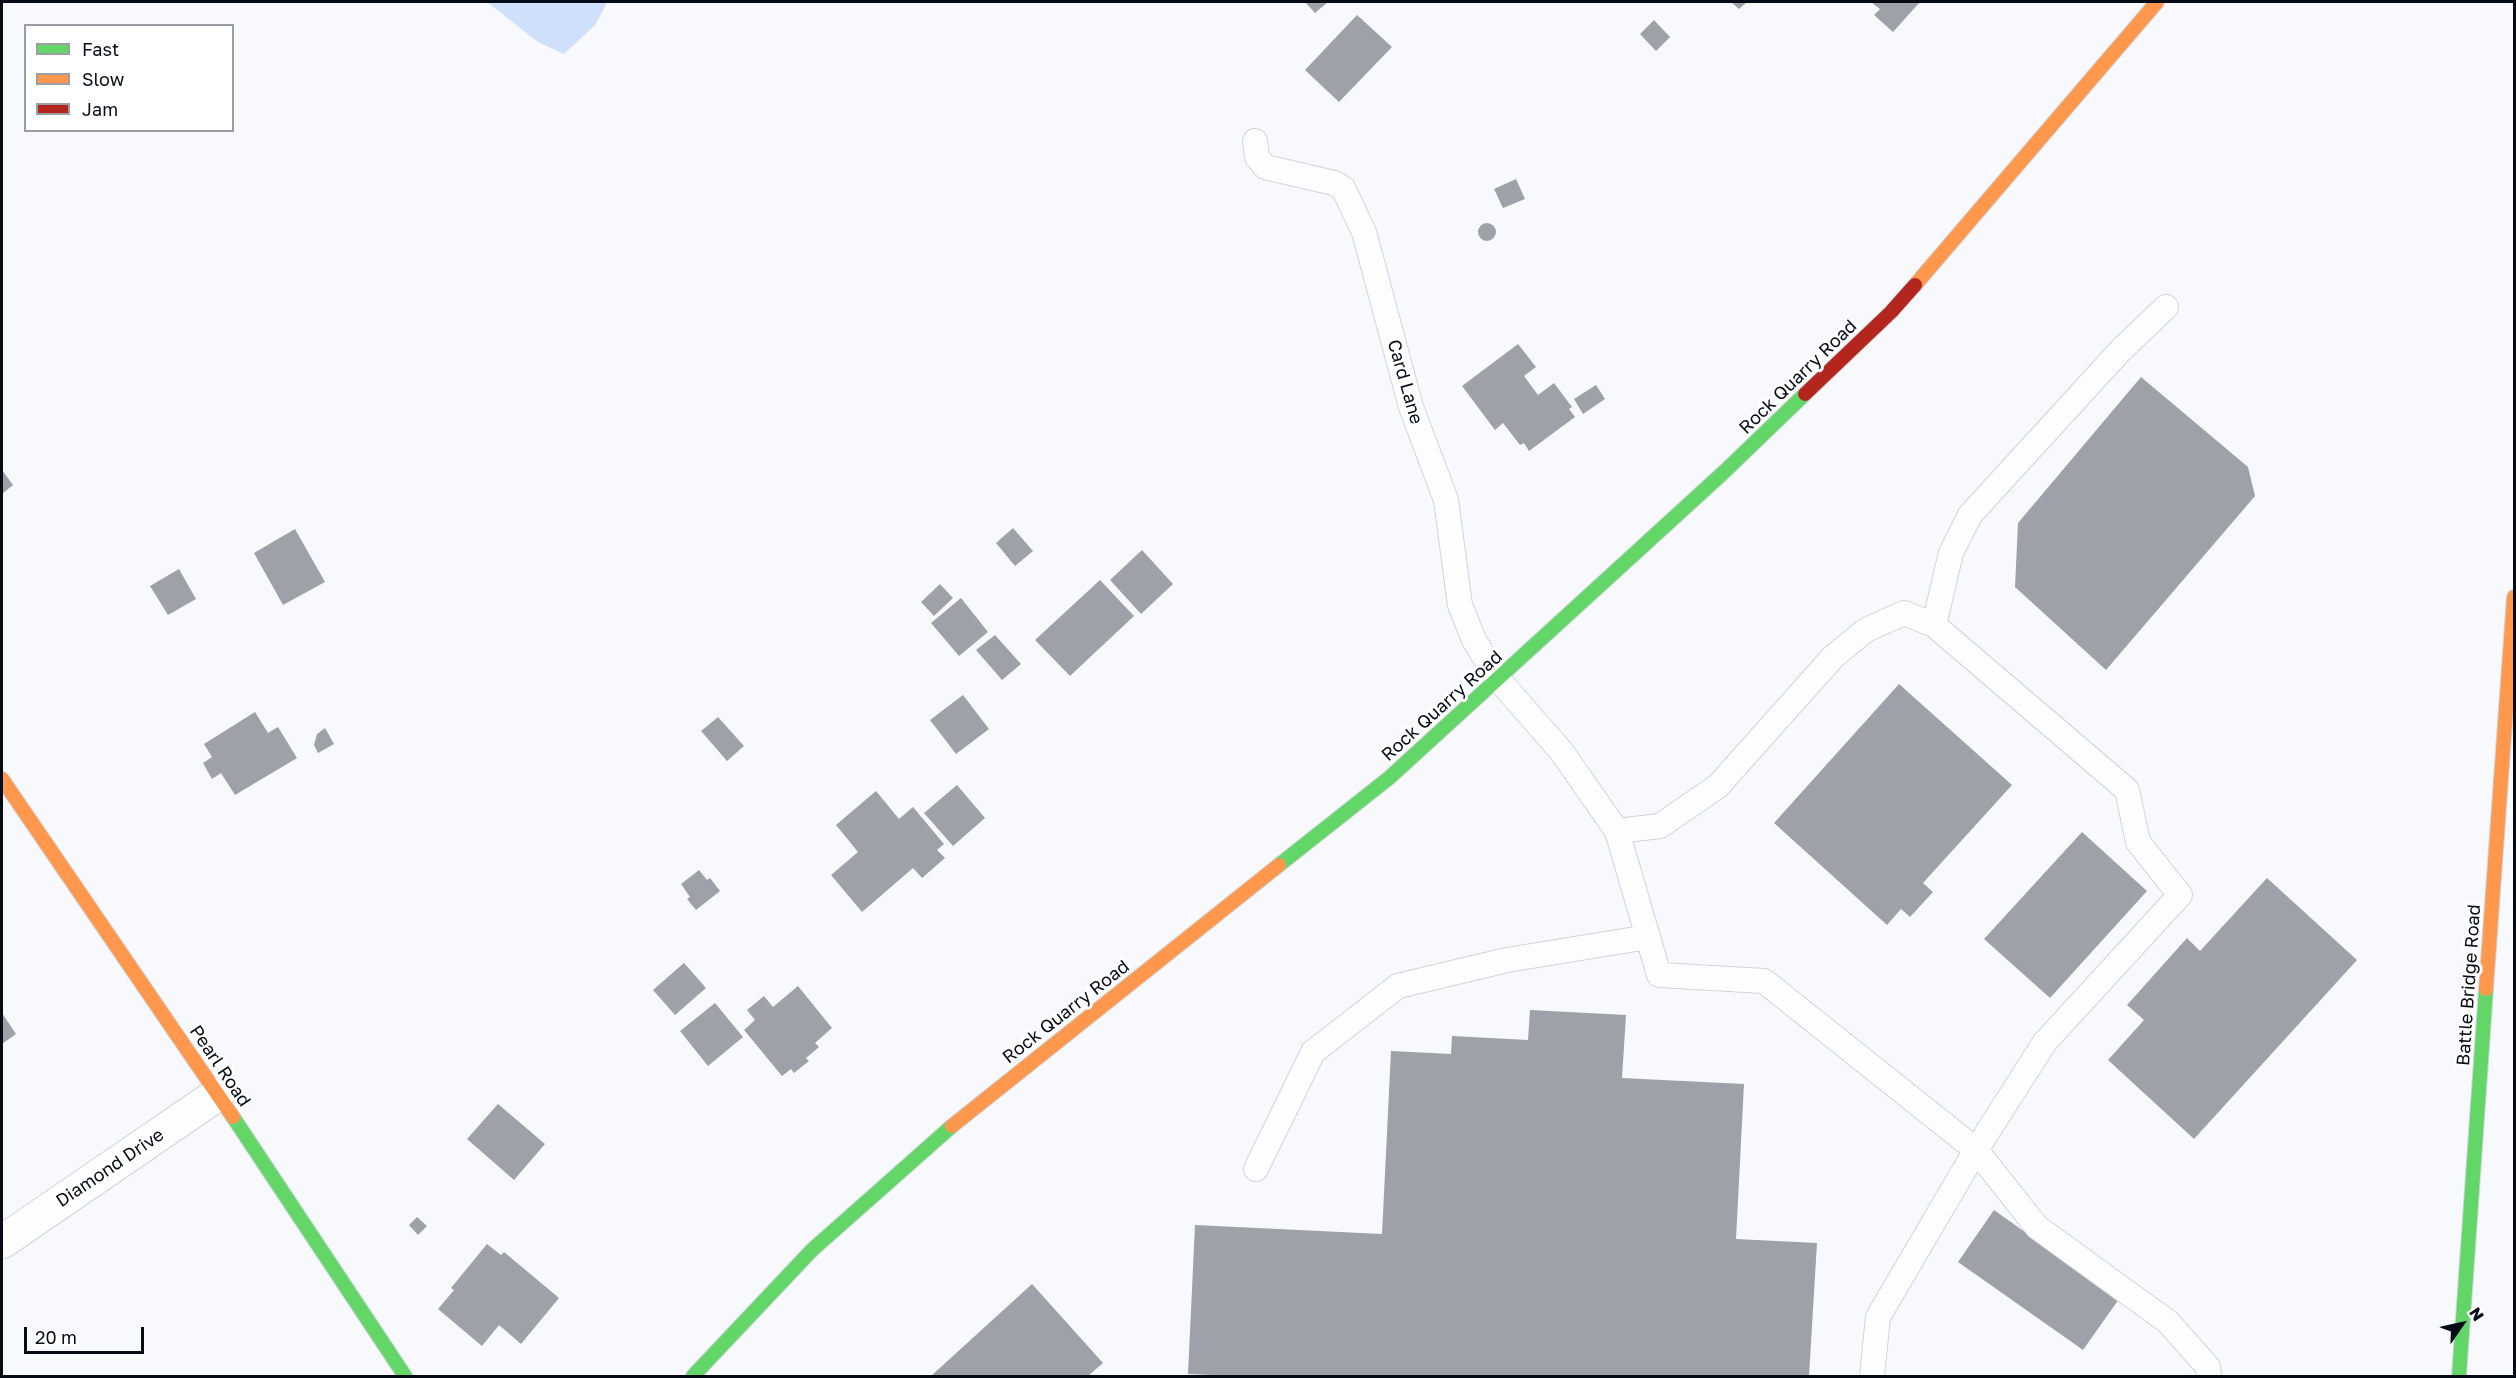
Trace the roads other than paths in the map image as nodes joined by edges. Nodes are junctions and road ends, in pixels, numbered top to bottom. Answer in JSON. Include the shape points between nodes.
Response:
{"nodes":[{"id":1,"x":2157,"y":2,"type":"edge"},
{"id":2,"x":1255,"y":141,"type":"dead end"},
{"id":3,"x":2166,"y":307,"type":"dead end"},
{"id":4,"x":2514,"y":597,"type":"edge"},
{"id":5,"x":1934,"y":625,"type":"junction"},
{"id":6,"x":2513,"y":629,"type":"edge"},
{"id":7,"x":1498,"y":679,"type":"junction"},
{"id":8,"x":2,"y":779,"type":"edge"},
{"id":9,"x":1617,"y":831,"type":"junction"},
{"id":10,"x":1648,"y":937,"type":"junction"},
{"id":11,"x":218,"y":1094,"type":"junction"},
{"id":12,"x":1976,"y":1150,"type":"junction"},
{"id":13,"x":1256,"y":1169,"type":"dead end"},
{"id":14,"x":2,"y":1242,"type":"edge"},
{"id":15,"x":405,"y":1377,"type":"edge"},
{"id":16,"x":693,"y":1377,"type":"edge"},
{"id":17,"x":1872,"y":1377,"type":"edge"},
{"id":18,"x":2209,"y":1377,"type":"edge"},
{"id":19,"x":2459,"y":1377,"type":"edge"}],
"edges":[{"from":1,"to":7,"type":"main road","name":"Rock Quarry Road","via":[[1891,312],[1725,472]]},
{"from":2,"to":7,"type":"lane","name":"Card Lane","via":[[1257,157],[1265,167],[1334,183],[1343,188],[1352,202],[1364,232],[1411,407],[1446,500],[1460,604],[1474,640]]},
{"from":3,"to":5,"type":"lane","via":[[2120,351],[1970,515],[1951,553]]},
{"from":4,"to":6,"type":"main road","name":"Battle Bridge Road"},
{"from":5,"to":9,"type":"lane","via":[[1904,613],[1866,630],[1833,657],[1718,786],[1660,826]]},
{"from":5,"to":12,"type":"lane","via":[[2127,790],[2138,842],[2180,895],[2045,1042]]},
{"from":6,"to":19,"type":"main road","name":"Battle Bridge Road"},
{"from":7,"to":9,"type":"lane","via":[[1561,751]]},
{"from":7,"to":16,"type":"main road","name":"Rock Quarry Road","via":[[1389,778],[961,1118],[812,1250]]},
{"from":8,"to":11,"type":"main road","name":"Pearl Road"},
{"from":9,"to":10,"type":"lane"},
{"from":10,"to":12,"type":"lane","via":[[1659,975],[1764,981]]},
{"from":10,"to":13,"type":"lane","via":[[1507,960],[1398,986],[1313,1052]]},
{"from":11,"to":14,"type":"street","name":"Diamond Drive"},
{"from":11,"to":15,"type":"main road","name":"Pearl Road"},
{"from":12,"to":17,"type":"lane","via":[[1878,1317]]},
{"from":12,"to":18,"type":"lane","via":[[2037,1227],[2168,1322],[2208,1366]]}]}
